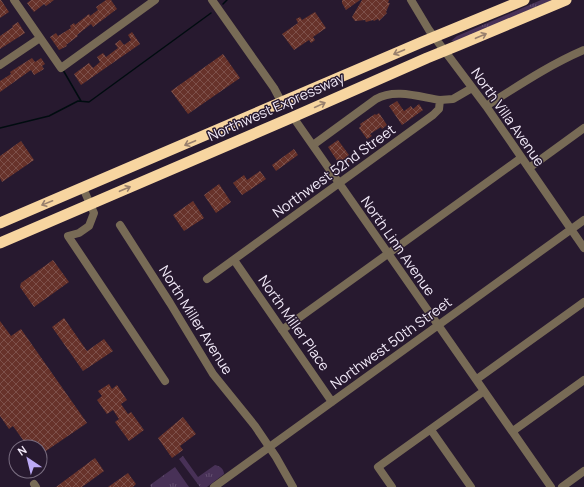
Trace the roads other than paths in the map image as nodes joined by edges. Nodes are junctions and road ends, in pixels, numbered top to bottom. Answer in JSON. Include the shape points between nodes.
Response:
{"nodes":[{"id":1,"x":14,"y":0,"type":"edge"},
{"id":2,"x":156,"y":0,"type":"edge"},
{"id":3,"x":411,"y":0,"type":"edge"},
{"id":4,"x":524,"y":0,"type":"edge"},
{"id":5,"x":566,"y":0,"type":"edge"},
{"id":6,"x":214,"y":2,"type":"edge"},
{"id":7,"x":40,"y":38,"type":"junction"},
{"id":8,"x":435,"y":38,"type":"junction"},
{"id":9,"x":584,"y":50,"type":"edge"},
{"id":10,"x":445,"y":51,"type":"junction"},
{"id":11,"x":0,"y":65,"type":"edge"},
{"id":12,"x":472,"y":88,"type":"junction"},
{"id":13,"x":440,"y":100,"type":"junction"},
{"id":14,"x":282,"y":103,"type":"junction"},
{"id":15,"x":486,"y":106,"type":"junction"},
{"id":16,"x":293,"y":117,"type":"junction"},
{"id":17,"x":271,"y":126,"type":"junction"},
{"id":18,"x":584,"y":128,"type":"edge"},
{"id":19,"x":312,"y":145,"type":"junction"},
{"id":20,"x":521,"y":158,"type":"junction"},
{"id":21,"x":529,"y":168,"type":"junction"},
{"id":22,"x":338,"y":183,"type":"junction"},
{"id":23,"x":83,"y":188,"type":"junction"},
{"id":24,"x":90,"y":204,"type":"junction"},
{"id":25,"x":584,"y":220,"type":"edge"},
{"id":26,"x":0,"y":224,"type":"edge"},
{"id":27,"x":120,"y":225,"type":"dead end"},
{"id":28,"x":571,"y":230,"type":"junction"},
{"id":29,"x":0,"y":243,"type":"edge"},
{"id":30,"x":584,"y":248,"type":"edge"},
{"id":31,"x":388,"y":254,"type":"junction"},
{"id":32,"x":234,"y":260,"type":"junction"},
{"id":33,"x":208,"y":279,"type":"dead end"},
{"id":34,"x":584,"y":302,"type":"edge"},
{"id":35,"x":438,"y":325,"type":"junction"},
{"id":36,"x":282,"y":330,"type":"junction"},
{"id":37,"x":476,"y":379,"type":"junction"},
{"id":38,"x":584,"y":380,"type":"edge"},
{"id":39,"x":165,"y":381,"type":"dead end"},
{"id":40,"x":484,"y":391,"type":"junction"},
{"id":41,"x":332,"y":402,"type":"junction"},
{"id":42,"x":431,"y":430,"type":"junction"},
{"id":43,"x":513,"y":431,"type":"junction"},
{"id":44,"x":269,"y":447,"type":"junction"},
{"id":45,"x":584,"y":471,"type":"edge"},
{"id":46,"x":214,"y":487,"type":"edge"},
{"id":47,"x":294,"y":487,"type":"edge"},
{"id":48,"x":392,"y":487,"type":"edge"},
{"id":49,"x":471,"y":487,"type":"edge"},
{"id":50,"x":551,"y":487,"type":"edge"},
{"id":51,"x":562,"y":487,"type":"edge"}],
"edges":[{"from":1,"to":7,"type":"street"},
{"from":2,"to":7,"type":"street","via":[[61,68]]},
{"from":3,"to":8,"type":"street","name":"North Villa Avenue"},
{"from":4,"to":8,"type":"highway","name":"Northwest Expressway"},
{"from":10,"to":5,"type":"highway","name":"Northwest Expressway","one_way":true},
{"from":6,"to":14,"type":"street"},
{"from":7,"to":11,"type":"street"},
{"from":8,"to":10,"type":"street","name":"North Villa Avenue"},
{"from":8,"to":14,"type":"highway","name":"Northwest Expressway","one_way":true},
{"from":9,"to":15,"type":"street","via":[[562,59]]},
{"from":10,"to":12,"type":"street","name":"North Villa Avenue"},
{"from":16,"to":10,"type":"highway","name":"Northwest Expressway","one_way":true},
{"from":12,"to":13,"type":"street","via":[[453,99]]},
{"from":12,"to":15,"type":"street","name":"North Villa Avenue"},
{"from":13,"to":19,"type":"street","via":[[385,95]]},
{"from":13,"to":22,"type":"street","name":"Northwest 52nd Street","via":[[439,109],[434,115]]},
{"from":14,"to":17,"type":"highway","via":[[282,112]]},
{"from":14,"to":23,"type":"highway","name":"Northwest Expressway","one_way":true},
{"from":15,"to":20,"type":"street","name":"North Villa Avenue"},
{"from":16,"to":17,"type":"highway","name":"Northwest Expressway"},
{"from":16,"to":19,"type":"street","name":"North Linn Avenue"},
{"from":24,"to":17,"type":"highway","name":"Northwest Expressway","one_way":true},
{"from":18,"to":21,"type":"street"},
{"from":19,"to":22,"type":"street","name":"North Linn Avenue"},
{"from":20,"to":21,"type":"street","name":"North Villa Avenue"},
{"from":20,"to":31,"type":"street"},
{"from":21,"to":28,"type":"street","name":"North Villa Avenue"},
{"from":22,"to":31,"type":"street","name":"North Linn Avenue"},
{"from":22,"to":32,"type":"street","name":"Northwest 52nd Street"},
{"from":23,"to":24,"type":"street"},
{"from":23,"to":26,"type":"highway","name":"Northwest Expressway","one_way":true},
{"from":24,"to":29,"type":"highway","name":"Northwest Expressway"},
{"from":24,"to":39,"type":"street","via":[[94,213],[89,226],[79,233],[68,236]]},
{"from":25,"to":28,"type":"street","name":"Northwest 50th Street"},
{"from":27,"to":44,"type":"street","name":"North Miller Avenue","via":[[213,374]]},
{"from":28,"to":30,"type":"street","name":"North Villa Avenue"},
{"from":28,"to":35,"type":"street","name":"Northwest 50th Street"},
{"from":31,"to":35,"type":"street","name":"North Linn Avenue"},
{"from":31,"to":36,"type":"street"},
{"from":32,"to":33,"type":"street","name":"Northwest 52nd Street"},
{"from":32,"to":36,"type":"street","name":"North Miller Place"},
{"from":34,"to":37,"type":"street"},
{"from":35,"to":37,"type":"street","name":"North Linn Avenue"},
{"from":35,"to":41,"type":"street","name":"Northwest 50th Street"},
{"from":36,"to":41,"type":"street","name":"North Miller Place"},
{"from":37,"to":40,"type":"street","name":"North Linn Avenue"},
{"from":38,"to":43,"type":"street"},
{"from":40,"to":42,"type":"street"},
{"from":40,"to":43,"type":"street","name":"North Linn Avenue"},
{"from":41,"to":44,"type":"street","name":"Northwest 50th Street"},
{"from":42,"to":48,"type":"street","via":[[378,468]]},
{"from":42,"to":49,"type":"street"},
{"from":43,"to":50,"type":"street","name":"North Linn Avenue"},
{"from":44,"to":46,"type":"street","name":"Northwest 50th Street"},
{"from":44,"to":47,"type":"street","name":"North Miller Avenue"},
{"from":45,"to":51,"type":"street"}]}
